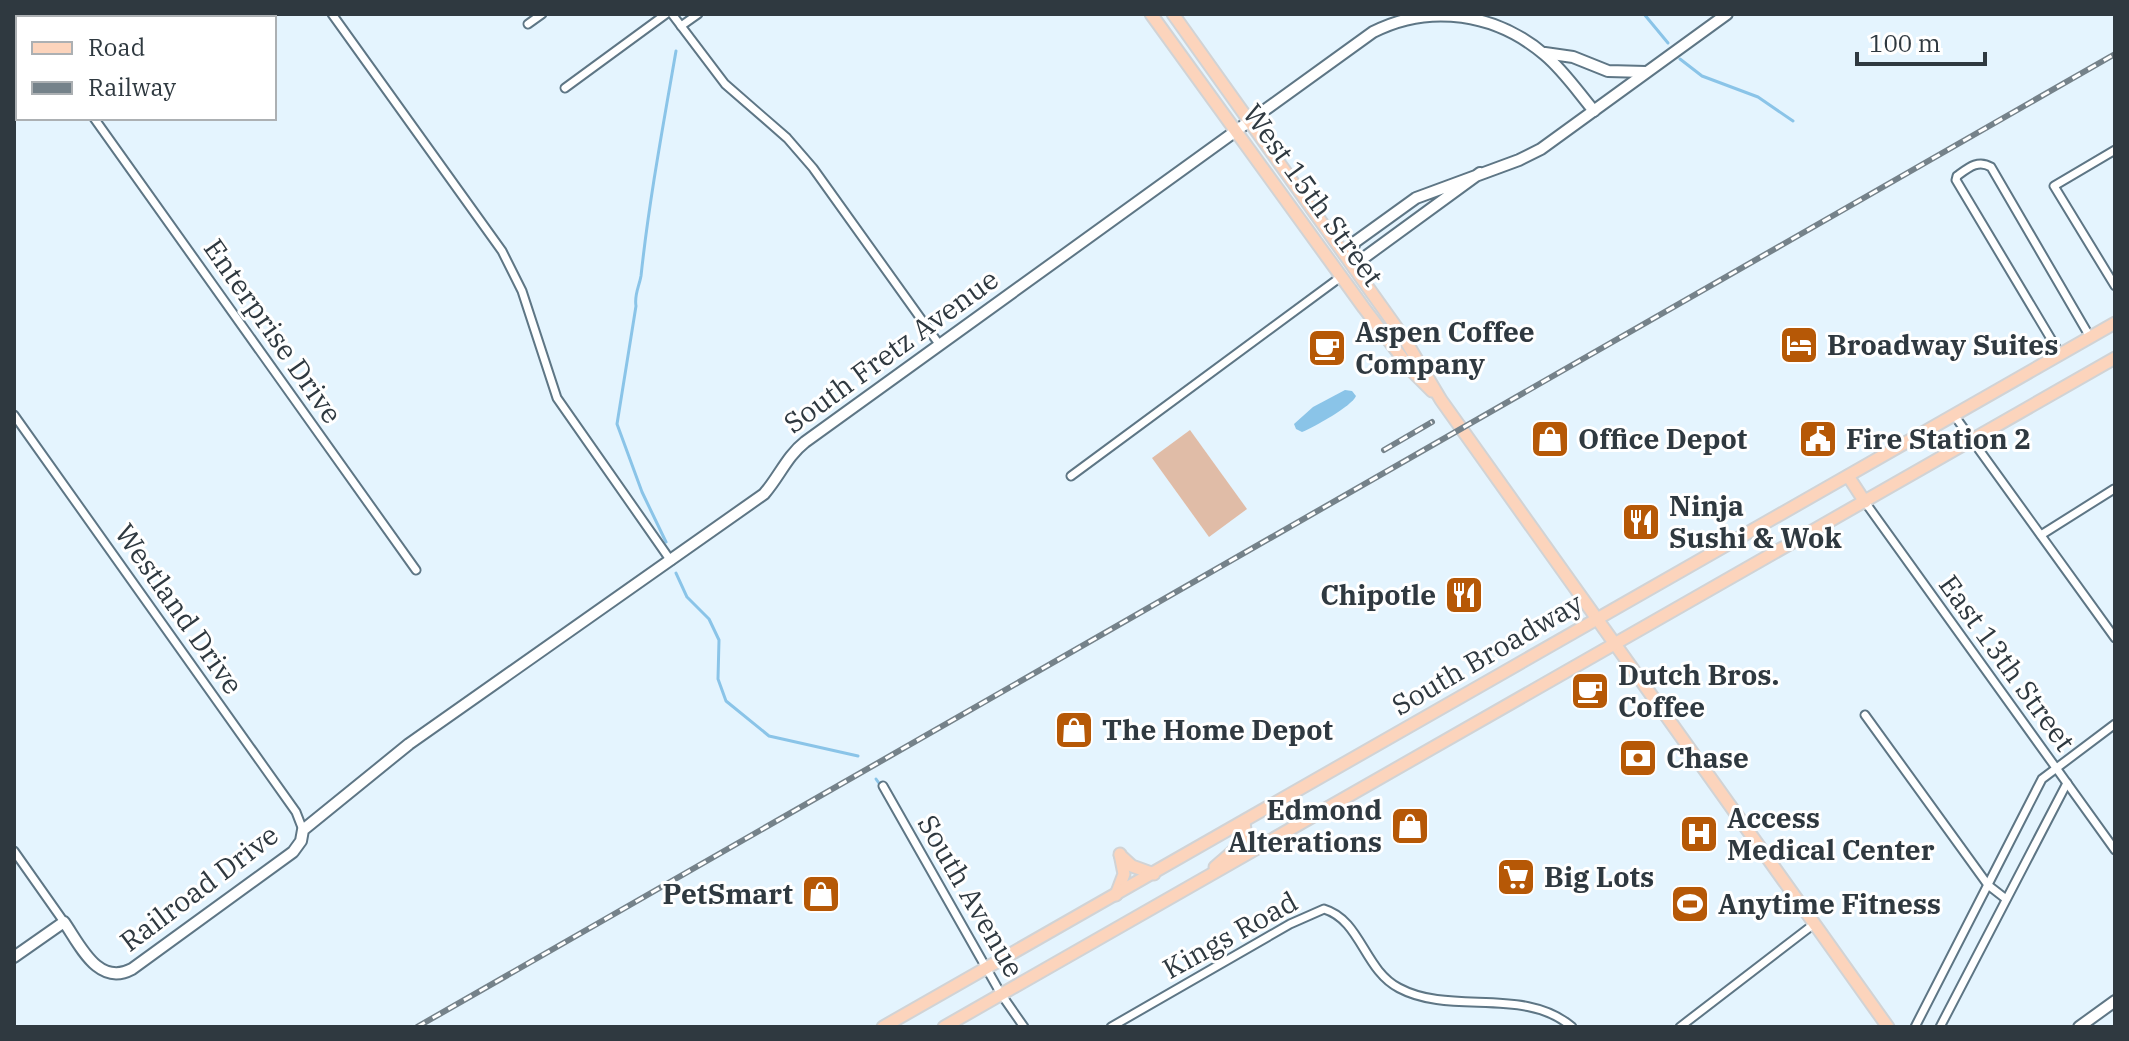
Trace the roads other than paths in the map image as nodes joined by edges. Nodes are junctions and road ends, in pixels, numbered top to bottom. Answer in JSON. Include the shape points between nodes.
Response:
{"nodes":[{"id":1,"x":332,"y":14,"type":"edge"},
{"id":2,"x":542,"y":14,"type":"edge"},
{"id":3,"x":669,"y":14,"type":"edge"},
{"id":4,"x":698,"y":14,"type":"edge"},
{"id":5,"x":1151,"y":14,"type":"edge"},
{"id":6,"x":1173,"y":14,"type":"edge"},
{"id":7,"x":1727,"y":14,"type":"edge"},
{"id":8,"x":528,"y":24,"type":"dead end"},
{"id":9,"x":681,"y":26,"type":"junction"},
{"id":10,"x":1543,"y":53,"type":"junction"},
{"id":11,"x":1648,"y":72,"type":"junction"},
{"id":12,"x":565,"y":88,"type":"dead end"},
{"id":13,"x":1594,"y":111,"type":"junction"},
{"id":14,"x":95,"y":120,"type":"edge"},
{"id":15,"x":1250,"y":120,"type":"junction"},
{"id":16,"x":1236,"y":130,"type":"junction"},
{"id":17,"x":2115,"y":150,"type":"edge"},
{"id":18,"x":1480,"y":173,"type":"junction"},
{"id":19,"x":1349,"y":259,"type":"junction"},
{"id":20,"x":1342,"y":276,"type":"junction"},
{"id":21,"x":2115,"y":286,"type":"edge"},
{"id":22,"x":2115,"y":323,"type":"edge"},
{"id":23,"x":2090,"y":337,"type":"junction"},
{"id":24,"x":939,"y":344,"type":"junction"},
{"id":25,"x":2060,"y":354,"type":"junction"},
{"id":26,"x":2115,"y":358,"type":"edge"},
{"id":27,"x":1441,"y":400,"type":"junction"},
{"id":28,"x":14,"y":415,"type":"edge"},
{"id":29,"x":1954,"y":415,"type":"junction"},
{"id":30,"x":1973,"y":440,"type":"junction"},
{"id":31,"x":1071,"y":476,"type":"dead end"},
{"id":32,"x":1848,"y":476,"type":"junction"},
{"id":33,"x":2114,"y":489,"type":"edge"},
{"id":34,"x":1865,"y":502,"type":"junction"},
{"id":35,"x":2041,"y":535,"type":"junction"},
{"id":36,"x":671,"y":561,"type":"junction"},
{"id":37,"x":416,"y":570,"type":"dead end"},
{"id":38,"x":1598,"y":618,"type":"junction"},
{"id":39,"x":2115,"y":638,"type":"edge"},
{"id":40,"x":1616,"y":642,"type":"junction"},
{"id":41,"x":1865,"y":715,"type":"dead end"},
{"id":42,"x":2115,"y":724,"type":"edge"},
{"id":43,"x":2055,"y":767,"type":"junction"},
{"id":44,"x":2067,"y":783,"type":"junction"},
{"id":45,"x":883,"y":786,"type":"dead end"},
{"id":46,"x":1244,"y":822,"type":"junction"},
{"id":47,"x":303,"y":830,"type":"junction"},
{"id":48,"x":2115,"y":850,"type":"edge"},
{"id":49,"x":14,"y":851,"type":"edge"},
{"id":50,"x":1154,"y":874,"type":"junction"},
{"id":51,"x":1203,"y":879,"type":"junction"},
{"id":52,"x":1988,"y":885,"type":"junction"},
{"id":53,"x":1116,"y":895,"type":"junction"},
{"id":54,"x":2006,"y":899,"type":"junction"},
{"id":55,"x":64,"y":922,"type":"junction"},
{"id":56,"x":1814,"y":924,"type":"junction"},
{"id":57,"x":14,"y":957,"type":"edge"},
{"id":58,"x":988,"y":968,"type":"junction"},
{"id":59,"x":1001,"y":994,"type":"junction"},
{"id":60,"x":2115,"y":1001,"type":"edge"},
{"id":61,"x":883,"y":1027,"type":"edge"},
{"id":62,"x":944,"y":1027,"type":"edge"},
{"id":63,"x":1024,"y":1027,"type":"edge"},
{"id":64,"x":1111,"y":1027,"type":"edge"},
{"id":65,"x":1572,"y":1027,"type":"edge"},
{"id":66,"x":1680,"y":1027,"type":"edge"},
{"id":67,"x":1888,"y":1027,"type":"edge"},
{"id":68,"x":1915,"y":1027,"type":"edge"},
{"id":69,"x":1940,"y":1027,"type":"edge"},
{"id":70,"x":2079,"y":1027,"type":"edge"}],
"edges":[{"from":1,"to":36,"type":"street","via":[[502,251],[522,291],[557,398]]},
{"from":2,"to":8,"type":"street"},
{"from":3,"to":9,"type":"street"},
{"from":3,"to":12,"type":"street"},
{"from":4,"to":9,"type":"street"},
{"from":5,"to":16,"type":"main road","name":"West 15th Street"},
{"from":6,"to":15,"type":"main road","name":"West 15th Street"},
{"from":7,"to":11,"type":"street"},
{"from":9,"to":24,"type":"street","via":[[725,84],[813,168]]},
{"from":10,"to":11,"type":"street","name":"South Fretz Avenue","via":[[1573,57],[1608,71]]},
{"from":10,"to":13,"type":"street","name":"South Fretz Avenue"},
{"from":10,"to":15,"type":"street","name":"South Fretz Avenue","via":[[1468,16],[1410,17],[1373,32]]},
{"from":11,"to":13,"type":"street"},
{"from":13,"to":18,"type":"street","via":[[1541,149]]},
{"from":14,"to":37,"type":"street","name":"Enterprise Drive"},
{"from":15,"to":16,"type":"street","name":"South Fretz Avenue"},
{"from":15,"to":19,"type":"main road","name":"West 15th Street"},
{"from":16,"to":20,"type":"main road","name":"West 15th Street"},
{"from":16,"to":24,"type":"street","name":"South Fretz Avenue"},
{"from":17,"to":21,"type":"street","via":[[2054,186]]},
{"from":18,"to":19,"type":"street","via":[[1365,257]]},
{"from":18,"to":19,"type":"street","via":[[1416,198],[1355,242]]},
{"from":19,"to":20,"type":"main road"},
{"from":19,"to":27,"type":"main road","name":"West 15th Street"},
{"from":20,"to":27,"type":"main road","name":"West 15th Street","via":[[1412,371]]},
{"from":20,"to":31,"type":"street"},
{"from":22,"to":23,"type":"main road","name":"South Broadway"},
{"from":23,"to":25,"type":"main road","name":"South Broadway"},
{"from":23,"to":25,"type":"street","via":[[1991,167],[1975,164],[1956,180]]},
{"from":24,"to":36,"type":"street","name":"South Fretz Avenue","via":[[805,442],[764,494]]},
{"from":25,"to":29,"type":"main road","name":"South Broadway"},
{"from":26,"to":30,"type":"main road","name":"South Broadway"},
{"from":27,"to":38,"type":"main road","name":"West 15th Street"},
{"from":28,"to":47,"type":"street","name":"Westland Drive","via":[[289,802]]},
{"from":29,"to":30,"type":"street"},
{"from":29,"to":32,"type":"main road","name":"South Broadway"},
{"from":30,"to":34,"type":"main road","name":"South Broadway"},
{"from":30,"to":35,"type":"street"},
{"from":32,"to":34,"type":"main road"},
{"from":32,"to":38,"type":"main road","name":"South Broadway"},
{"from":33,"to":35,"type":"street"},
{"from":34,"to":40,"type":"main road","name":"South Broadway"},
{"from":34,"to":43,"type":"street","name":"East 13th Street"},
{"from":35,"to":39,"type":"street"},
{"from":36,"to":47,"type":"street","name":"South Fretz Avenue","via":[[409,744]]},
{"from":38,"to":40,"type":"main road","name":"West 15th Street"},
{"from":38,"to":46,"type":"main road","name":"South Broadway"},
{"from":40,"to":51,"type":"main road","name":"South Broadway"},
{"from":40,"to":56,"type":"main road","name":"West 15th Street"},
{"from":41,"to":52,"type":"street"},
{"from":42,"to":43,"type":"street"},
{"from":43,"to":44,"type":"street","name":"East 13th Street"},
{"from":43,"to":52,"type":"street","via":[[2042,779]]},
{"from":44,"to":48,"type":"street","name":"East 13th Street"},
{"from":44,"to":54,"type":"street"},
{"from":45,"to":58,"type":"street","name":"South Avenue"},
{"from":46,"to":50,"type":"main road","name":"South Broadway"},
{"from":46,"to":51,"type":"main road","via":[[1243,841]]},
{"from":47,"to":55,"type":"street","name":"Railroad Drive","via":[[293,852],[132,969],[113,975],[102,971]]},
{"from":49,"to":55,"type":"street"},
{"from":50,"to":53,"type":"main road","name":"South Broadway"},
{"from":50,"to":53,"type":"main road","via":[[1132,866],[1120,854],[1123,881]]},
{"from":51,"to":59,"type":"main road","name":"South Broadway"},
{"from":52,"to":54,"type":"street"},
{"from":52,"to":68,"type":"street"},
{"from":53,"to":58,"type":"main road","name":"South Broadway"},
{"from":54,"to":69,"type":"street"},
{"from":55,"to":57,"type":"street"},
{"from":56,"to":66,"type":"street"},
{"from":56,"to":67,"type":"main road","name":"West 15th Street"},
{"from":58,"to":59,"type":"street","name":"South Avenue"},
{"from":58,"to":61,"type":"main road","name":"South Broadway"},
{"from":59,"to":62,"type":"main road","name":"South Broadway"},
{"from":59,"to":63,"type":"street","name":"South Avenue"},
{"from":60,"to":70,"type":"street"},
{"from":64,"to":65,"type":"street","name":"Kings Road","via":[[1324,909],[1338,913],[1376,968],[1397,987],[1426,999],[1526,1007]]}]}
